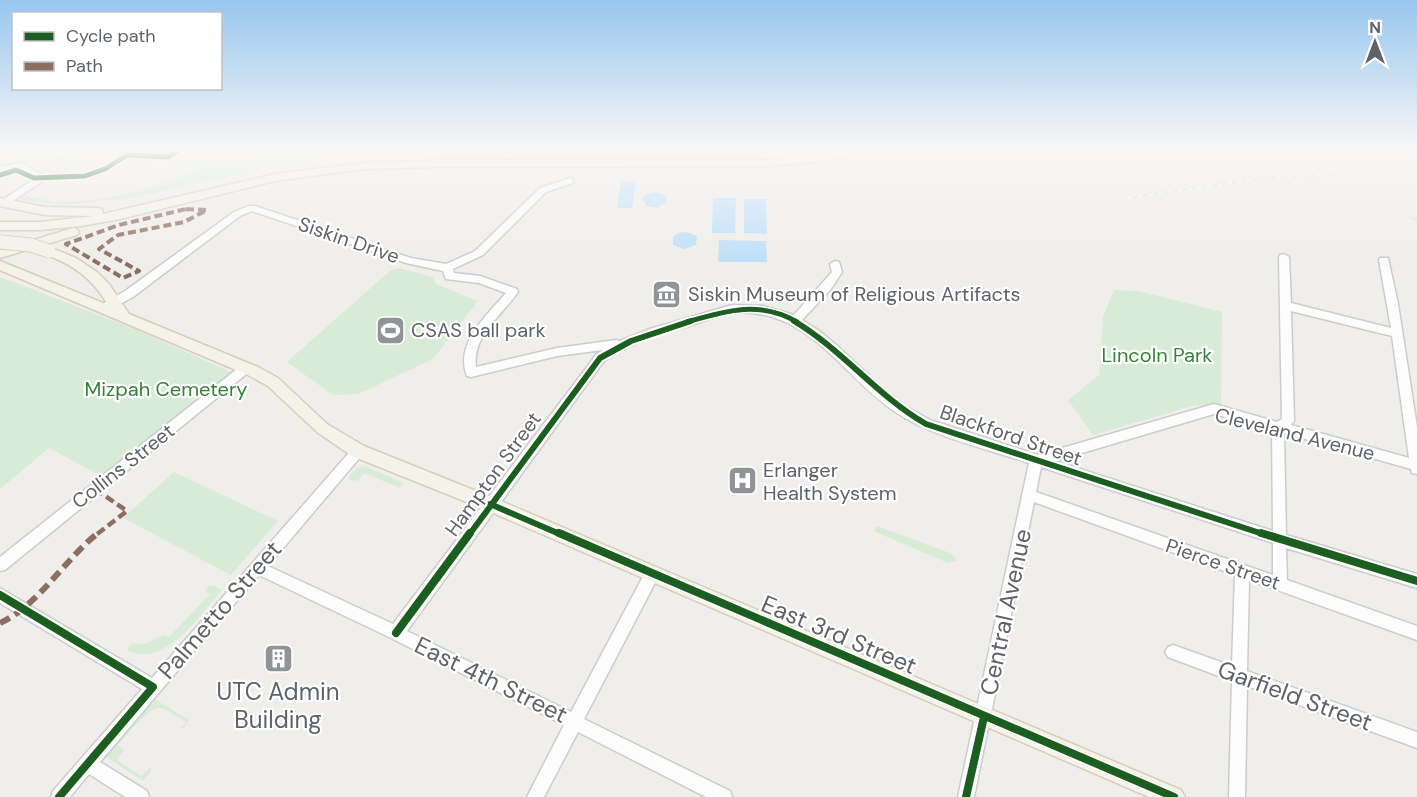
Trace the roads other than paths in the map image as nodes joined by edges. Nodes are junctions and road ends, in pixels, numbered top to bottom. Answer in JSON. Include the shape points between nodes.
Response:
{"nodes":[{"id":1,"x":27,"y":187,"type":"edge"},
{"id":2,"x":211,"y":187,"type":"edge"},
{"id":3,"x":239,"y":187,"type":"edge"},
{"id":4,"x":551,"y":187,"type":"edge"},
{"id":5,"x":2,"y":202,"type":"edge"},
{"id":6,"x":157,"y":208,"type":"junction"},
{"id":7,"x":112,"y":212,"type":"junction"},
{"id":8,"x":0,"y":218,"type":"edge"},
{"id":9,"x":0,"y":226,"type":"edge"},
{"id":10,"x":2,"y":257,"type":"edge"},
{"id":11,"x":1284,"y":257,"type":"dead end"},
{"id":12,"x":1384,"y":260,"type":"dead end"},
{"id":13,"x":835,"y":264,"type":"dead end"},
{"id":14,"x":447,"y":268,"type":"junction"},
{"id":15,"x":1287,"y":306,"type":"junction"},
{"id":16,"x":109,"y":307,"type":"junction"},
{"id":17,"x":795,"y":321,"type":"junction"},
{"id":18,"x":1396,"y":333,"type":"junction"},
{"id":19,"x":624,"y":343,"type":"junction"},
{"id":20,"x":246,"y":368,"type":"junction"},
{"id":21,"x":1278,"y":427,"type":"junction"},
{"id":22,"x":358,"y":451,"type":"junction"},
{"id":23,"x":1036,"y":461,"type":"junction"},
{"id":24,"x":1417,"y":467,"type":"edge"},
{"id":25,"x":1030,"y":495,"type":"junction"},
{"id":26,"x":490,"y":504,"type":"junction"},
{"id":27,"x":1281,"y":540,"type":"junction"},
{"id":28,"x":0,"y":566,"type":"edge"},
{"id":29,"x":256,"y":567,"type":"junction"},
{"id":30,"x":1242,"y":571,"type":"junction"},
{"id":31,"x":652,"y":574,"type":"junction"},
{"id":32,"x":1417,"y":581,"type":"edge"},
{"id":33,"x":1280,"y":584,"type":"junction"},
{"id":34,"x":0,"y":595,"type":"edge"},
{"id":35,"x":396,"y":633,"type":"junction"},
{"id":36,"x":1417,"y":633,"type":"edge"},
{"id":37,"x":1173,"y":652,"type":"dead end"},
{"id":38,"x":1240,"y":676,"type":"junction"},
{"id":39,"x":153,"y":687,"type":"junction"},
{"id":40,"x":984,"y":717,"type":"junction"},
{"id":41,"x":576,"y":722,"type":"junction"},
{"id":42,"x":1417,"y":740,"type":"edge"},
{"id":43,"x":88,"y":764,"type":"junction"},
{"id":44,"x":59,"y":797,"type":"edge"},
{"id":45,"x":141,"y":797,"type":"edge"},
{"id":46,"x":536,"y":797,"type":"edge"},
{"id":47,"x":724,"y":797,"type":"edge"},
{"id":48,"x":966,"y":797,"type":"edge"},
{"id":49,"x":1174,"y":797,"type":"edge"},
{"id":50,"x":1237,"y":797,"type":"edge"}],
"edges":[{"from":1,"to":5,"type":"street"},
{"from":2,"to":7,"type":"main road"},
{"from":3,"to":6,"type":"main road"},
{"from":4,"to":14,"type":"street","via":[[543,190],[478,253]]},
{"from":5,"to":7,"type":"main road","via":[[51,212]]},
{"from":6,"to":9,"type":"main road","via":[[84,223]]},
{"from":6,"to":10,"type":"main road"},
{"from":7,"to":8,"type":"main road","via":[[45,219]]},
{"from":10,"to":16,"type":"main road","name":"East 3rd Street"},
{"from":10,"to":16,"type":"main road","name":"East 3rd Street","bridge":true,"via":[[31,245],[72,261],[104,287]]},
{"from":11,"to":15,"type":"street"},
{"from":12,"to":18,"type":"street"},
{"from":13,"to":17,"type":"street","via":[[837,272]]},
{"from":14,"to":16,"type":"street","name":"Siskin Drive","via":[[410,261],[252,208],[237,214]]},
{"from":14,"to":19,"type":"street","name":"Siskin Drive","via":[[450,276],[458,279],[480,280],[513,291],[472,342],[468,360],[471,373],[557,352]]},
{"from":15,"to":18,"type":"street"},
{"from":15,"to":21,"type":"street","via":[[1288,422]]},
{"from":16,"to":20,"type":"main road","name":"East 3rd Street"},
{"from":17,"to":19,"type":"street","name":"Blackford Street","via":[[769,311],[731,309]]},
{"from":17,"to":23,"type":"street","name":"Blackford Street","via":[[819,334],[879,393],[909,416]]},
{"from":18,"to":24,"type":"street"},
{"from":19,"to":26,"type":"street","name":"Hampton Street","via":[[596,362]]},
{"from":20,"to":22,"type":"main road","name":"East 3rd Street","via":[[273,382],[322,428]]},
{"from":20,"to":28,"type":"street","name":"Collins Street"},
{"from":21,"to":23,"type":"street","name":"Cleveland Avenue","via":[[1214,409]]},
{"from":21,"to":24,"type":"street","name":"Cleveland Avenue"},
{"from":21,"to":27,"type":"street"},
{"from":22,"to":26,"type":"main road","name":"East 3rd Street"},
{"from":22,"to":29,"type":"street","name":"Palmetto Street"},
{"from":23,"to":25,"type":"street","name":"Central Avenue"},
{"from":23,"to":27,"type":"street","name":"Blackford Street"},
{"from":25,"to":30,"type":"street","name":"Pierce Street"},
{"from":25,"to":40,"type":"street","name":"Central Avenue"},
{"from":26,"to":31,"type":"main road","name":"East 3rd Street"},
{"from":26,"to":35,"type":"street","name":"Hampton Street"},
{"from":27,"to":32,"type":"street","name":"Blackford Street"},
{"from":27,"to":33,"type":"street"},
{"from":29,"to":35,"type":"street","name":"East 4th Street"},
{"from":29,"to":39,"type":"street","name":"Palmetto Street"},
{"from":30,"to":33,"type":"street","name":"Pierce Street"},
{"from":30,"to":38,"type":"street"},
{"from":31,"to":40,"type":"main road","name":"East 3rd Street"},
{"from":31,"to":41,"type":"street"},
{"from":33,"to":36,"type":"street","name":"Pierce Street"},
{"from":34,"to":39,"type":"street"},
{"from":35,"to":41,"type":"street","name":"East 4th Street"},
{"from":37,"to":38,"type":"street","name":"Garfield Street"},
{"from":38,"to":42,"type":"street","name":"Garfield Street"},
{"from":38,"to":50,"type":"street"},
{"from":39,"to":43,"type":"street","name":"Palmetto Street"},
{"from":40,"to":48,"type":"street","name":"Central Avenue"},
{"from":40,"to":49,"type":"main road","name":"East 3rd Street"},
{"from":41,"to":46,"type":"street"},
{"from":41,"to":47,"type":"street","name":"East 4th Street"},
{"from":43,"to":44,"type":"street","name":"Palmetto Street"},
{"from":43,"to":45,"type":"street"}]}
